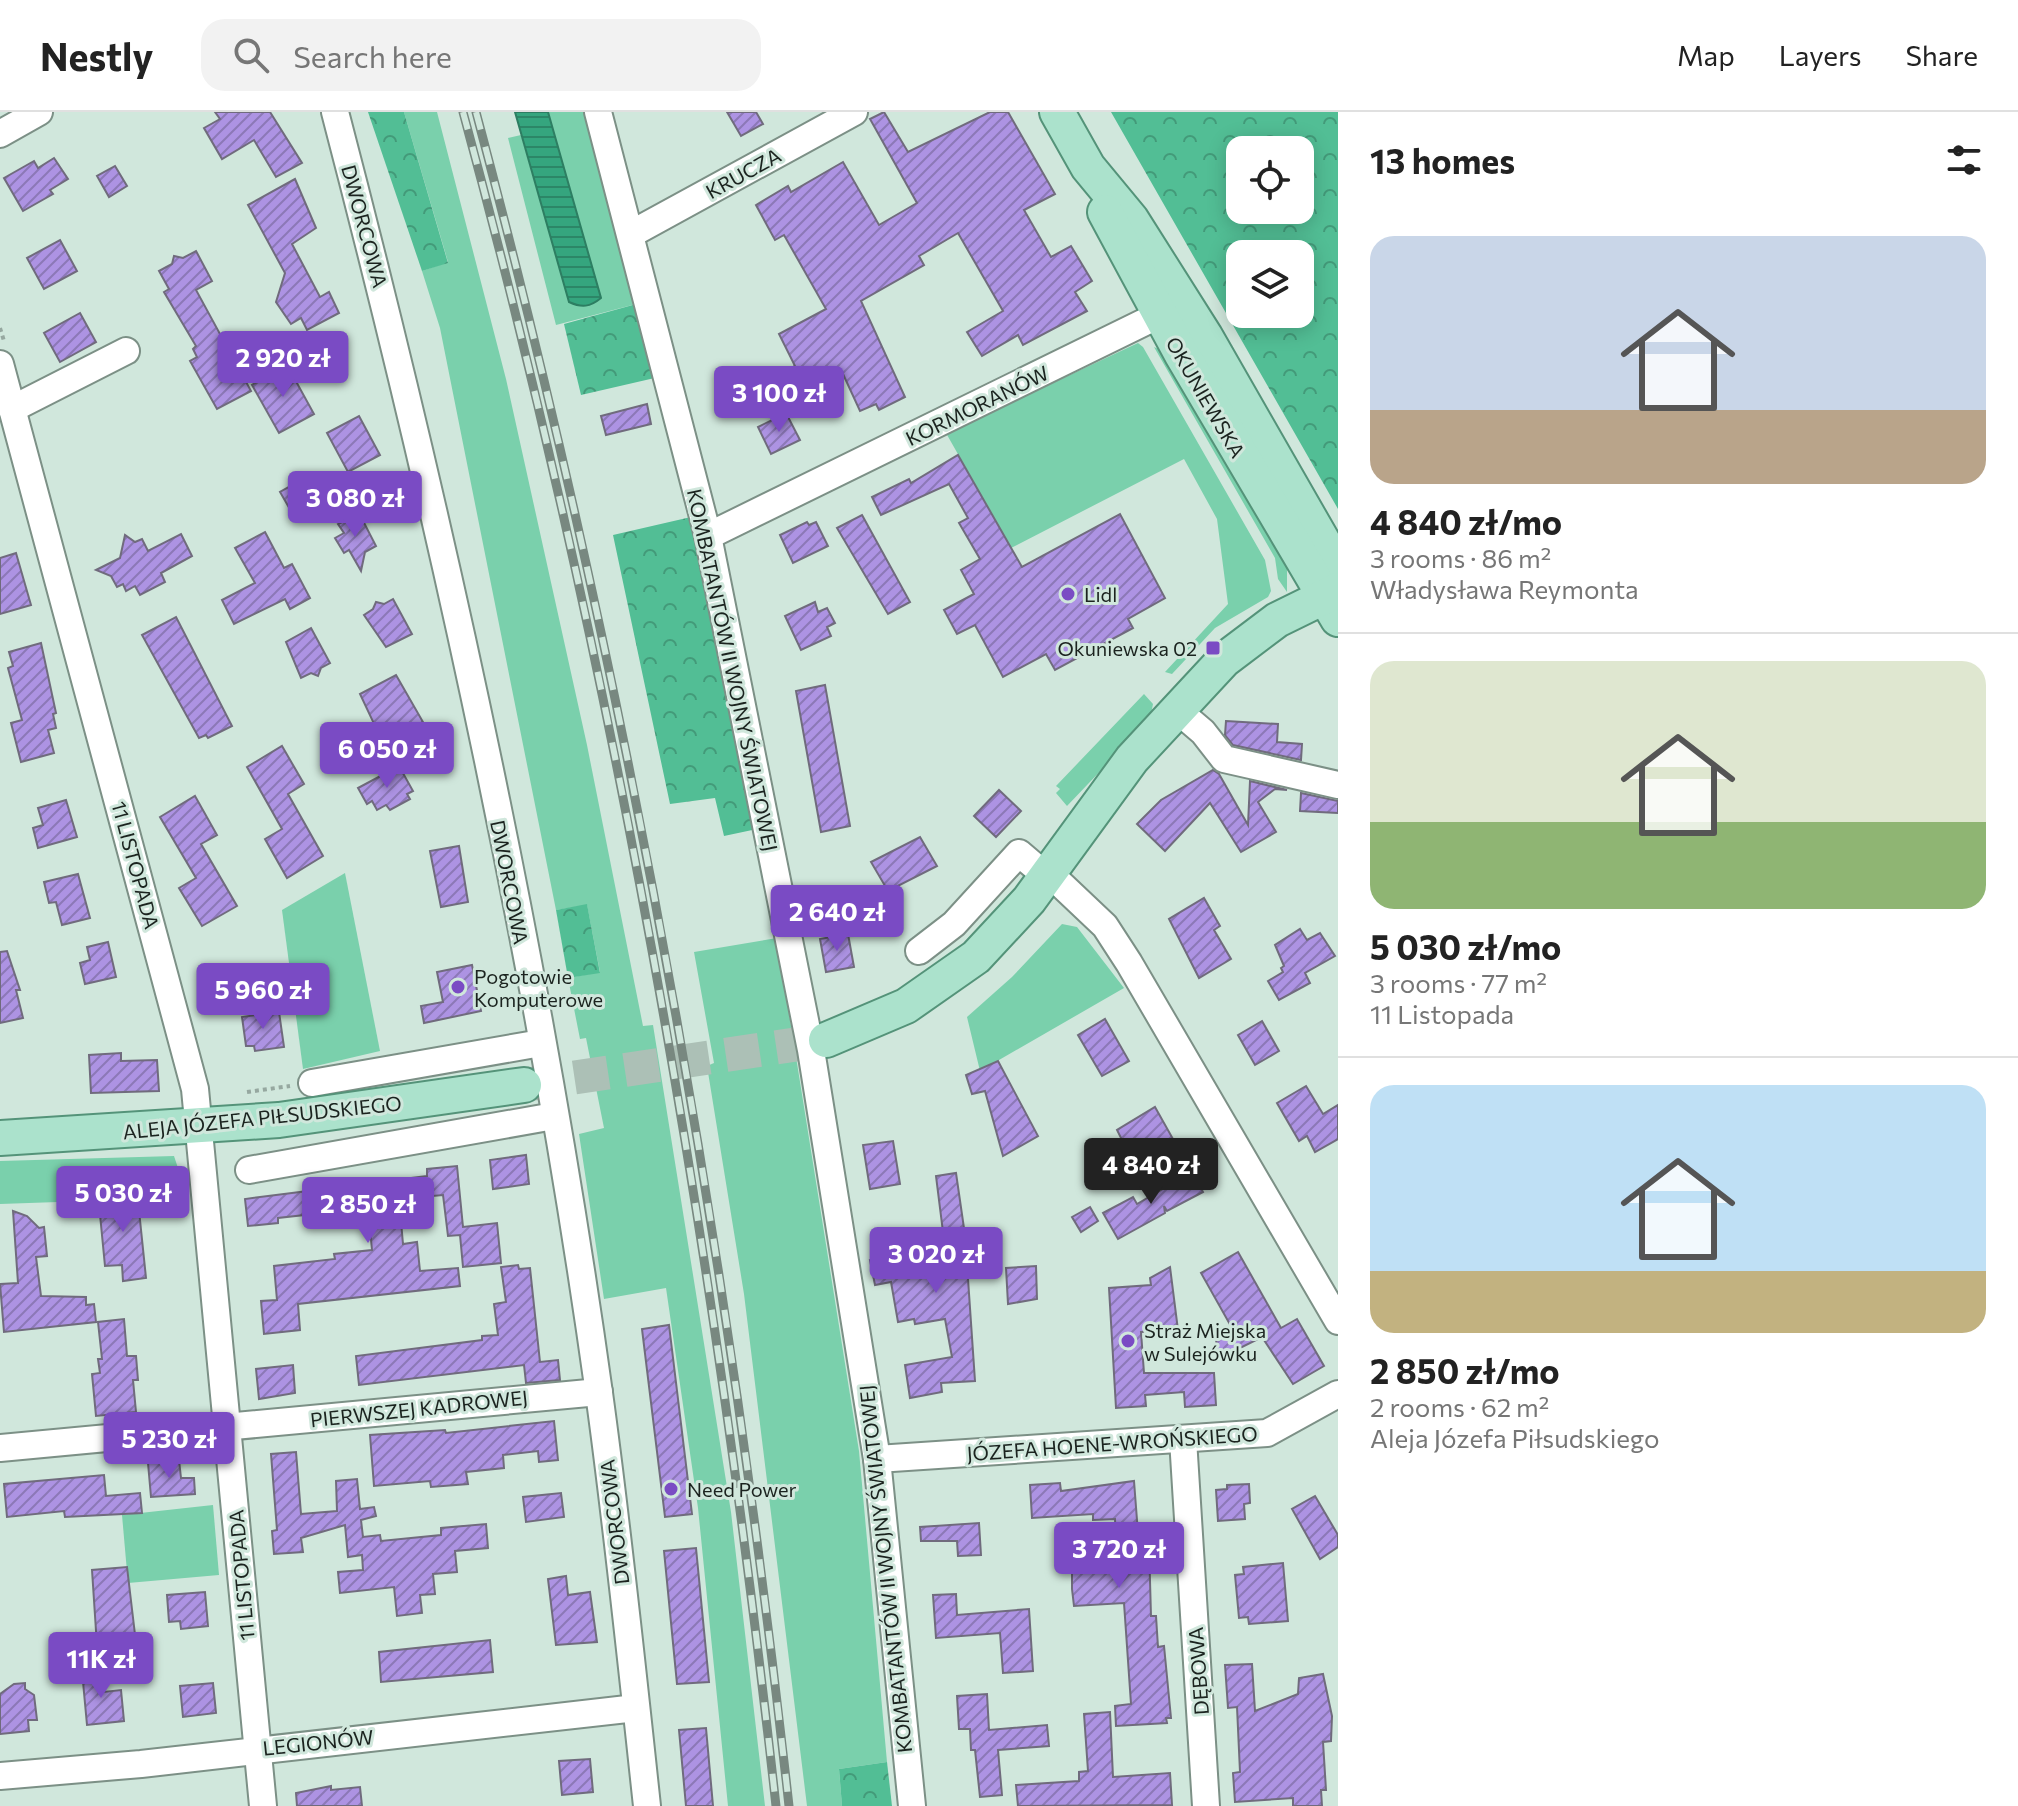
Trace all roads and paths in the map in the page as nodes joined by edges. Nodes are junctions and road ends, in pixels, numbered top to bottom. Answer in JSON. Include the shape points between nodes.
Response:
{"nodes":[{"id":1,"x":39,"y":112,"type":"edge"},
{"id":2,"x":335,"y":112,"type":"edge"},
{"id":3,"x":598,"y":112,"type":"edge"},
{"id":4,"x":854,"y":112,"type":"edge"},
{"id":5,"x":1057,"y":112,"type":"edge"},
{"id":6,"x":0,"y":134,"type":"edge"},
{"id":7,"x":1088,"y":167,"type":"junction"},
{"id":8,"x":631,"y":234,"type":"junction"},
{"id":9,"x":1159,"y":315,"type":"junction"},
{"id":10,"x":126,"y":351,"type":"dead end"},
{"id":11,"x":0,"y":364,"type":"edge"},
{"id":12,"x":12,"y":409,"type":"junction"},
{"id":13,"x":708,"y":536,"type":"junction"},
{"id":14,"x":1335,"y":593,"type":"edge"},
{"id":15,"x":1176,"y":709,"type":"junction"},
{"id":16,"x":1338,"y":785,"type":"edge"},
{"id":17,"x":1048,"y":874,"type":"junction"},
{"id":18,"x":919,"y":951,"type":"dead end"},
{"id":19,"x":826,"y":1040,"type":"tunnel mouth"},
{"id":20,"x":541,"y":1043,"type":"junction"},
{"id":21,"x":312,"y":1083,"type":"joint"},
{"id":22,"x":524,"y":1085,"type":"tunnel mouth"},
{"id":23,"x":242,"y":1092,"type":"dead end"},
{"id":24,"x":554,"y":1116,"type":"junction"},
{"id":25,"x":199,"y":1128,"type":"junction"},
{"id":26,"x":0,"y":1138,"type":"edge"},
{"id":27,"x":249,"y":1170,"type":"dead end"},
{"id":28,"x":1338,"y":1321,"type":"edge"},
{"id":29,"x":599,"y":1392,"type":"junction"},
{"id":30,"x":1338,"y":1394,"type":"edge"},
{"id":31,"x":227,"y":1427,"type":"junction"},
{"id":32,"x":1183,"y":1439,"type":"junction"},
{"id":33,"x":0,"y":1448,"type":"edge"},
{"id":34,"x":877,"y":1459,"type":"junction"},
{"id":35,"x":636,"y":1708,"type":"junction"},
{"id":36,"x":257,"y":1748,"type":"junction"},
{"id":37,"x":0,"y":1776,"type":"edge"},
{"id":38,"x":263,"y":1806,"type":"edge"},
{"id":39,"x":647,"y":1806,"type":"edge"},
{"id":40,"x":912,"y":1806,"type":"edge"},
{"id":41,"x":1206,"y":1806,"type":"edge"}],
"edges":[{"from":1,"to":6,"type":"street"},
{"from":2,"to":20,"type":"street","name":"DWORCOWA","via":[[407,389]]},
{"from":3,"to":8,"type":"street","name":"KOMBATANTÓW II WOJNY ŚWIATOWEJ"},
{"from":4,"to":8,"type":"street","name":"KRUCZA"},
{"from":5,"to":7,"type":"main road","name":"OKUNIEWSKA"},
{"from":7,"to":9,"type":"main road","name":"OKUNIEWSKA","via":[[1111,229]]},
{"from":7,"to":14,"type":"main road","name":"OKUNIEWSKA","via":[[1131,219],[1205,336]]},
{"from":8,"to":13,"type":"street","name":"KOMBATANTÓW II WOJNY ŚWIATOWEJ"},
{"from":9,"to":13,"type":"street","name":"KORMORANÓW"},
{"from":9,"to":14,"type":"main road","name":"OKUNIEWSKA","via":[[1293,548]]},
{"from":10,"to":12,"type":"street"},
{"from":11,"to":12,"type":"street","name":"11 LISTOPADA"},
{"from":12,"to":25,"type":"street","name":"11 LISTOPADA","via":[[188,1059]]},
{"from":13,"to":34,"type":"street","name":"KOMBATANTÓW II WOJNY ŚWIATOWEJ","via":[[811,1050]]},
{"from":14,"to":15,"type":"main road","via":[[1259,632]]},
{"from":15,"to":16,"type":"street","via":[[1224,759]]},
{"from":15,"to":17,"type":"main road","via":[[1132,759]]},
{"from":17,"to":18,"type":"street","via":[[1019,853],[954,924]]},
{"from":17,"to":19,"type":"main road","via":[[1007,926],[942,983],[892,1013]]},
{"from":17,"to":28,"type":"street","via":[[1105,926]]},
{"from":20,"to":21,"type":"street","name":"ALEJA JÓZEFA PIŁSUDSKIEGO"},
{"from":20,"to":24,"type":"street","name":"DWORCOWA"},
{"from":21,"to":23,"type":"path"},
{"from":22,"to":25,"type":"main road","name":"ALEJA JÓZEFA PIŁSUDSKIEGO"},
{"from":24,"to":27,"type":"street","name":"ALEJA JÓZEFA PIŁSUDSKIEGO"},
{"from":24,"to":29,"type":"street","name":"DWORCOWA"},
{"from":25,"to":26,"type":"main road","name":"ALEJA JÓZEFA PIŁSUDSKIEGO"},
{"from":25,"to":31,"type":"street","name":"11 LISTOPADA"},
{"from":29,"to":31,"type":"street","name":"PIERWSZEJ KADROWEJ"},
{"from":29,"to":35,"type":"street","name":"DWORCOWA"},
{"from":30,"to":32,"type":"street","name":"JÓZEFA HOENE-WROŃSKIEGO","via":[[1267,1433]]},
{"from":31,"to":33,"type":"street","name":"PIERWSZEJ KADROWEJ"},
{"from":31,"to":36,"type":"street","name":"11 LISTOPADA"},
{"from":32,"to":34,"type":"street","name":"JÓZEFA HOENE-WROŃSKIEGO"},
{"from":32,"to":41,"type":"street","name":"DĘBOWA"},
{"from":34,"to":40,"type":"street","name":"KOMBATANTÓW II WOJNY ŚWIATOWEJ"},
{"from":35,"to":36,"type":"street","name":"LEGIONÓW"},
{"from":35,"to":39,"type":"street","name":"DWORCOWA"},
{"from":36,"to":37,"type":"street","name":"LEGIONÓW"},
{"from":36,"to":38,"type":"street","name":"11 LISTOPADA"}]}
